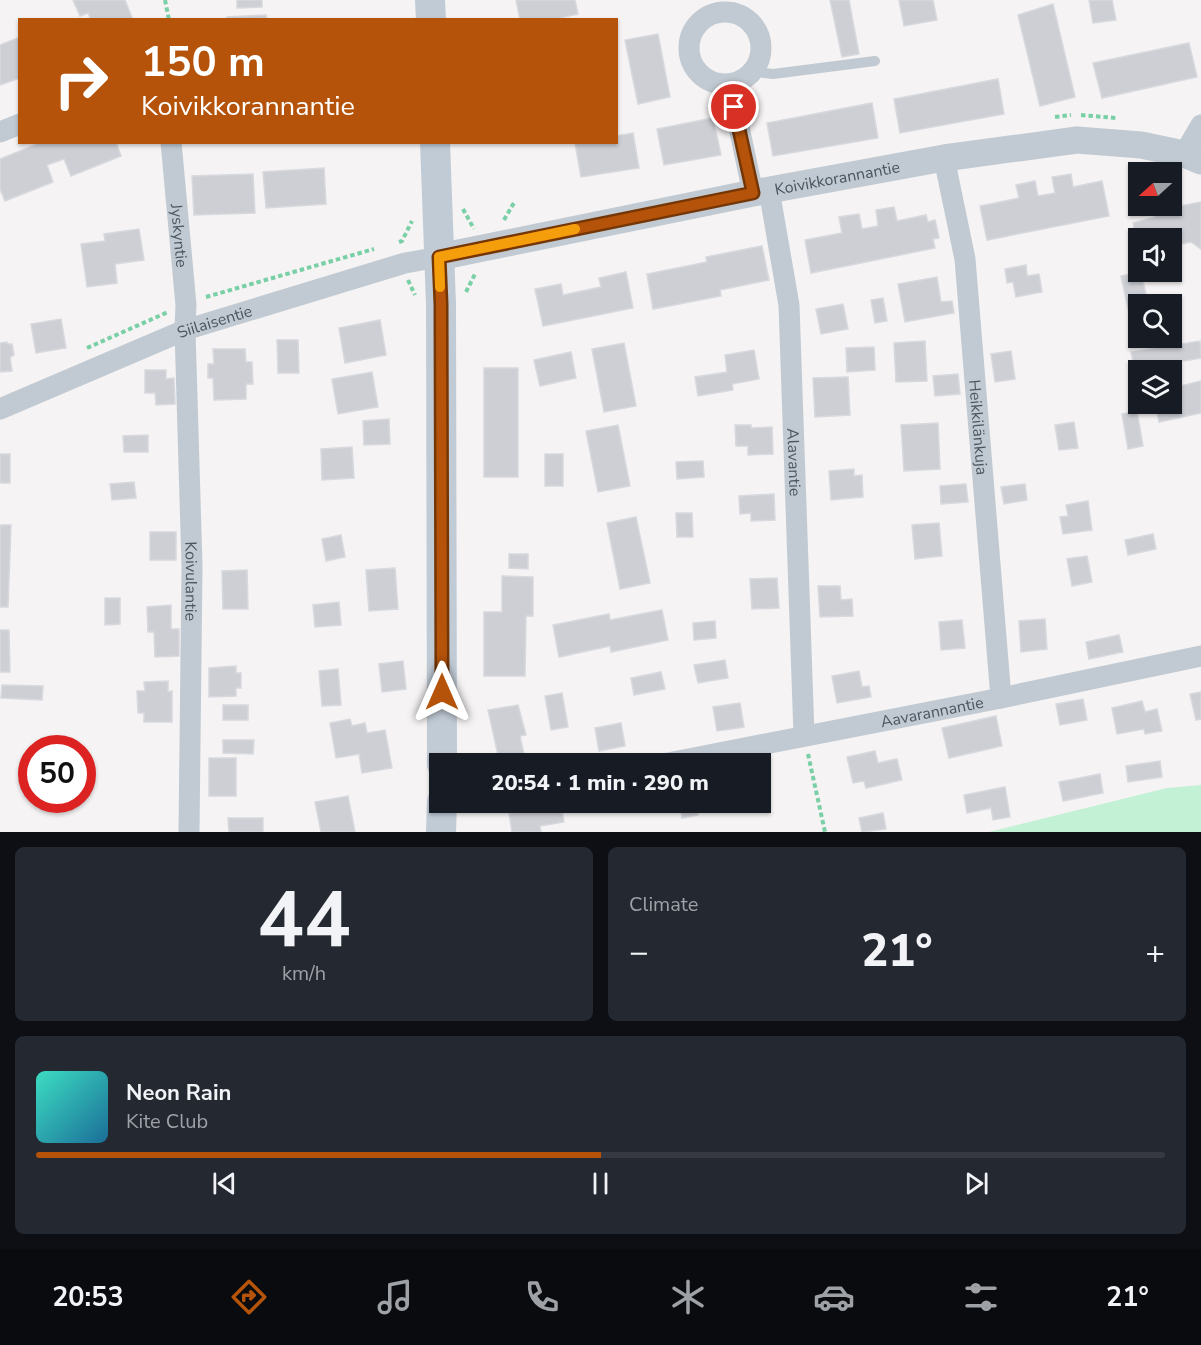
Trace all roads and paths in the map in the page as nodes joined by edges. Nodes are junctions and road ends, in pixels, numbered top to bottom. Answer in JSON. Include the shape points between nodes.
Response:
{"nodes":[{"id":1,"x":165,"y":0,"type":"edge"},
{"id":2,"x":430,"y":0,"type":"edge"},
{"id":3,"x":715,"y":6,"type":"edge"},
{"id":4,"x":169,"y":18,"type":"edge"},
{"id":5,"x":431,"y":18,"type":"edge"},
{"id":6,"x":875,"y":61,"type":"dead end"},
{"id":7,"x":756,"y":67,"type":"junction"},
{"id":8,"x":730,"y":86,"type":"junction"},
{"id":9,"x":18,"y":125,"type":"edge"},
{"id":10,"x":1201,"y":125,"type":"edge"},
{"id":11,"x":0,"y":132,"type":"edge"},
{"id":12,"x":171,"y":144,"type":"edge"},
{"id":13,"x":435,"y":144,"type":"edge"},
{"id":14,"x":1193,"y":157,"type":"edge"},
{"id":15,"x":944,"y":158,"type":"junction"},
{"id":16,"x":761,"y":192,"type":"junction"},
{"id":17,"x":514,"y":201,"type":"dead end"},
{"id":18,"x":503,"y":220,"type":"dead end"},
{"id":19,"x":439,"y":257,"type":"junction"},
{"id":20,"x":184,"y":330,"type":"junction"},
{"id":21,"x":0,"y":409,"type":"edge"},
{"id":22,"x":1201,"y":656,"type":"edge"},
{"id":23,"x":1000,"y":698,"type":"junction"},
{"id":24,"x":804,"y":735,"type":"junction"},
{"id":25,"x":442,"y":753,"type":"edge"},
{"id":26,"x":716,"y":753,"type":"edge"},
{"id":27,"x":442,"y":813,"type":"edge"},
{"id":28,"x":189,"y":832,"type":"edge"},
{"id":29,"x":441,"y":832,"type":"edge"},
{"id":30,"x":825,"y":832,"type":"edge"}],
"edges":[{"from":1,"to":4,"type":"path"},
{"from":2,"to":5,"type":"main road"},
{"from":3,"to":7,"type":"street","via":[[738,13],[755,26],[762,51]]},
{"from":3,"to":8,"type":"street","via":[[696,26],[689,52],[701,76]]},
{"from":6,"to":7,"type":"lane","via":[[773,74]]},
{"from":7,"to":8,"type":"street"},
{"from":8,"to":16,"type":"street","name":"Alavantie"},
{"from":9,"to":11,"type":"street"},
{"from":10,"to":14,"type":"street"},
{"from":12,"to":20,"type":"street","name":"Jyskyntie","via":[[186,304]]},
{"from":13,"to":19,"type":"main road"},
{"from":14,"to":15,"type":"street","name":"Koivikkorannantie","via":[[1141,145],[1077,140]]},
{"from":15,"to":16,"type":"street","name":"Koivikkorannantie"},
{"from":15,"to":23,"type":"street","name":"Heikkilänkuja","via":[[965,259]]},
{"from":16,"to":19,"type":"street","name":"Koivikkorannantie"},
{"from":16,"to":24,"type":"street","name":"Alavantie","via":[[789,305]]},
{"from":17,"to":18,"type":"path"},
{"from":19,"to":20,"type":"street","name":"Siilaisentie","via":[[405,263]]},
{"from":19,"to":25,"type":"main road"},
{"from":20,"to":21,"type":"street","name":"Siilaisentie"},
{"from":20,"to":28,"type":"street","name":"Koivulantie","via":[[192,566]]},
{"from":22,"to":23,"type":"street","name":"Aavarannantie"},
{"from":23,"to":24,"type":"street","name":"Aavarannantie"},
{"from":24,"to":26,"type":"street","name":"Aavarannantie"},
{"from":24,"to":30,"type":"path"},
{"from":27,"to":29,"type":"main road"}]}
